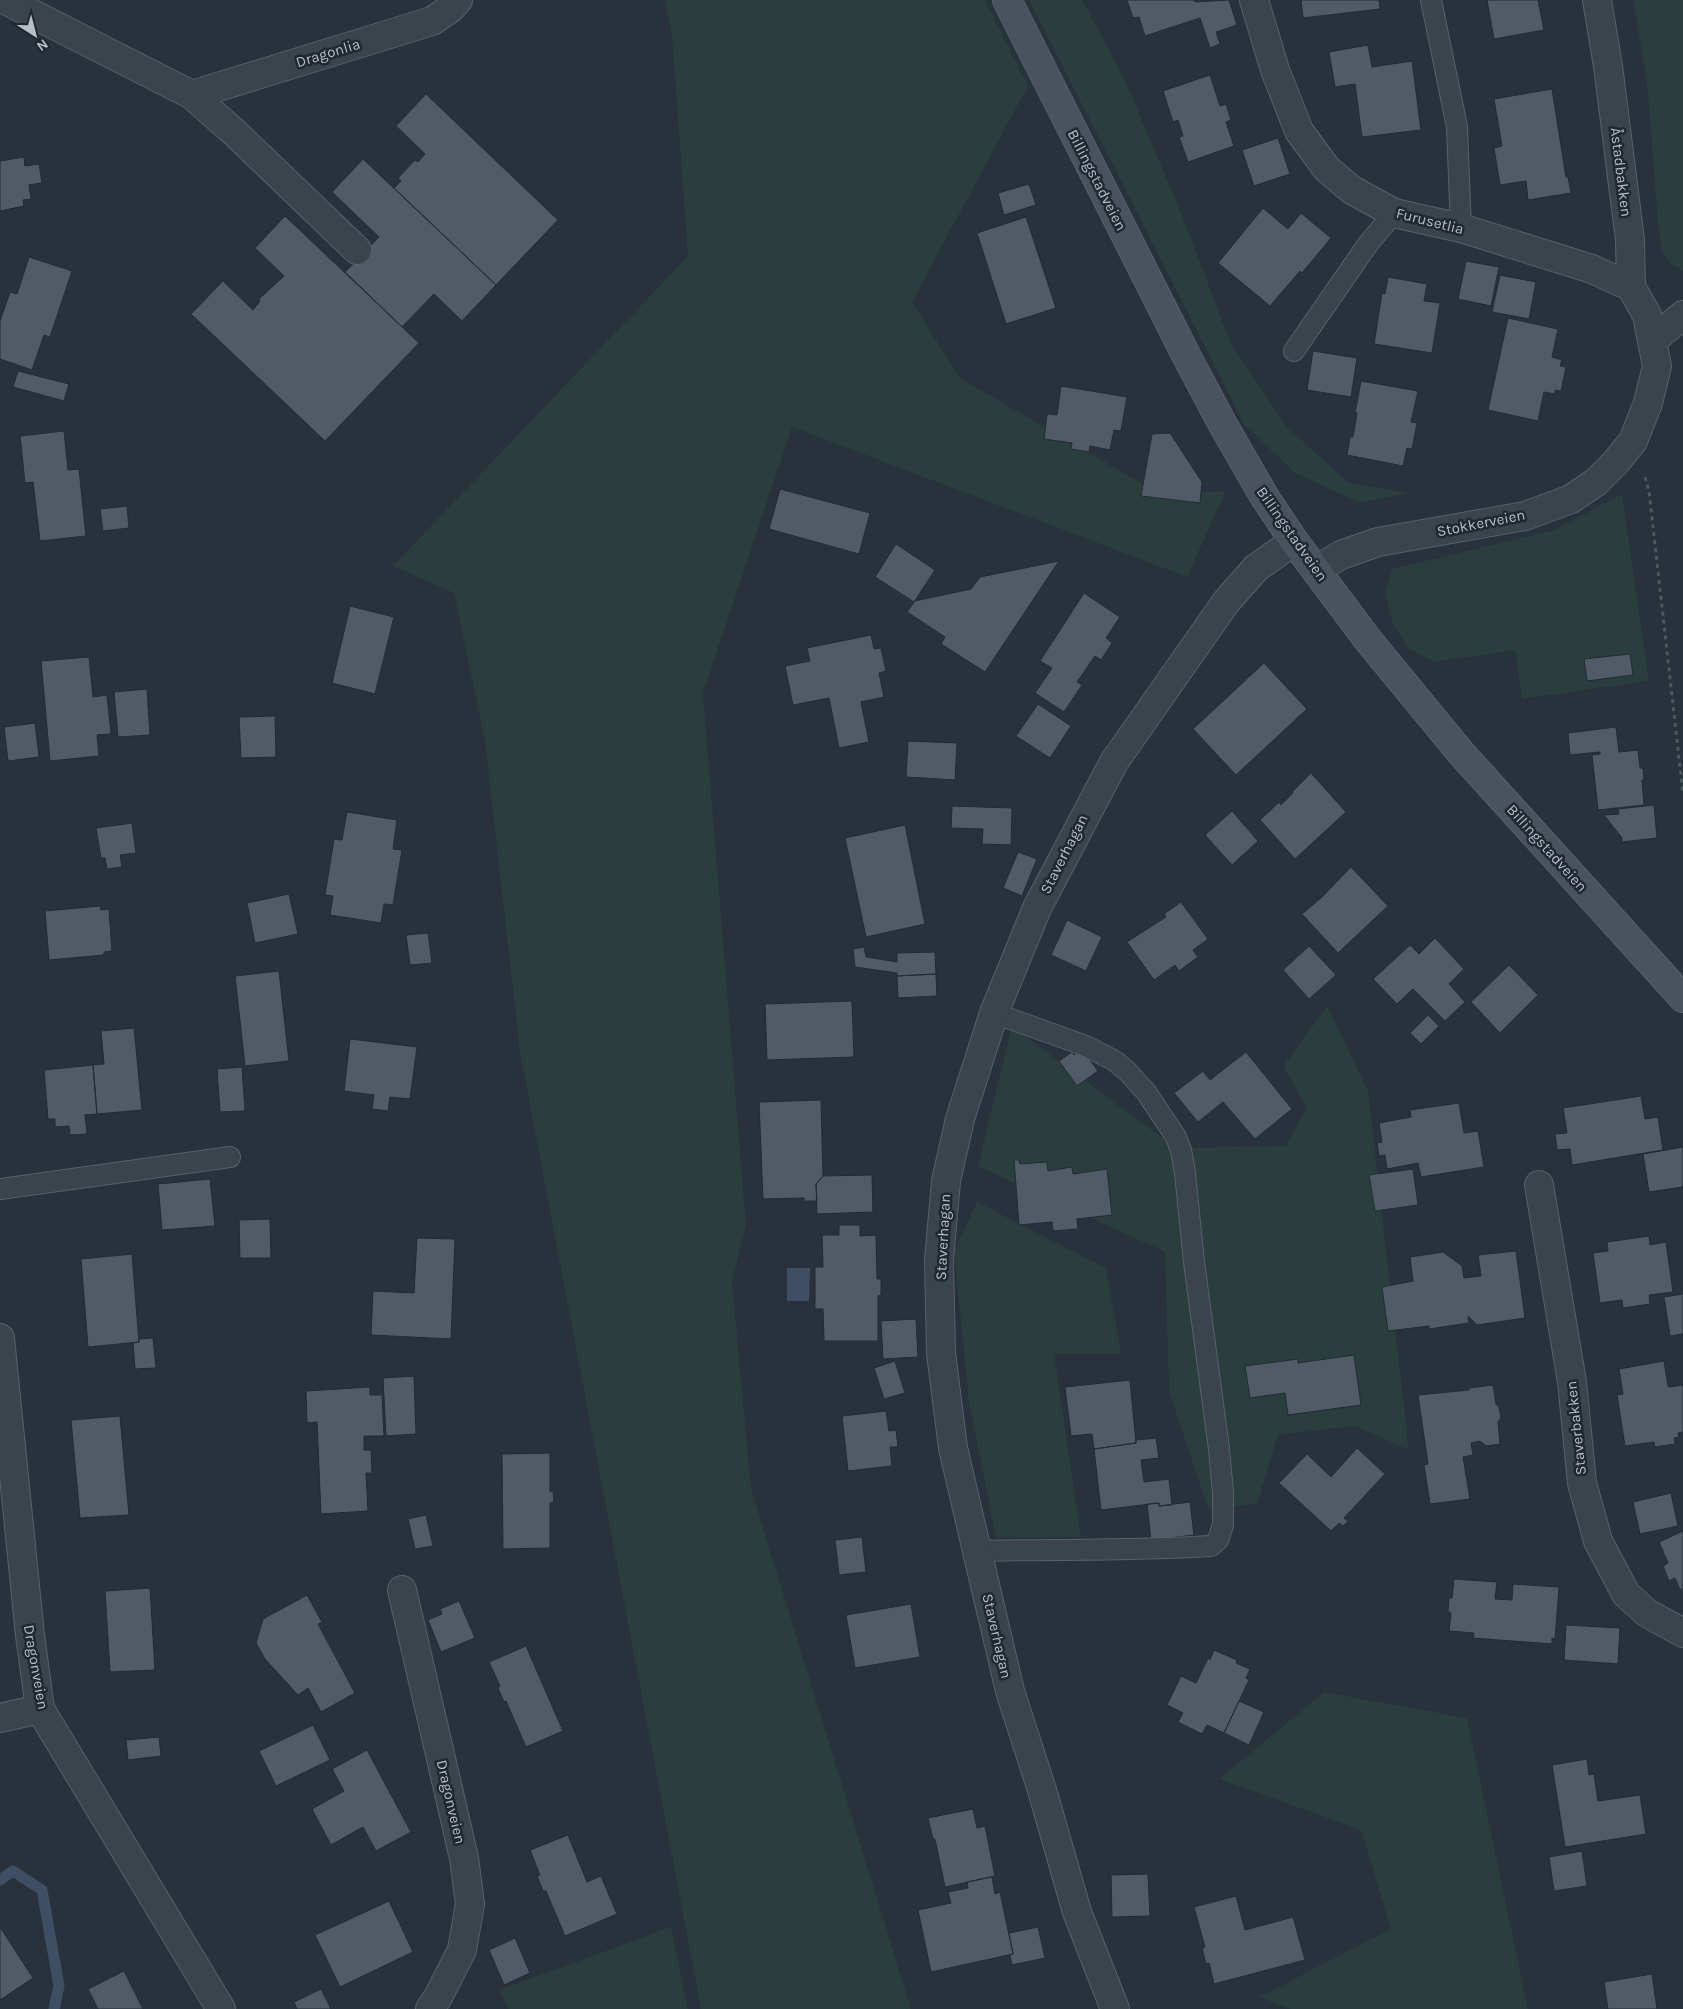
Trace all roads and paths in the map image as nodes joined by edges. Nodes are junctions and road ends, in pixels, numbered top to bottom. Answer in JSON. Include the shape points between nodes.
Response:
{"nodes":[{"id":1,"x":5,"y":0,"type":"edge"},
{"id":2,"x":458,"y":0,"type":"edge"},
{"id":3,"x":1006,"y":0,"type":"edge"},
{"id":4,"x":1254,"y":0,"type":"edge"},
{"id":5,"x":1431,"y":0,"type":"edge"},
{"id":6,"x":1597,"y":0,"type":"edge"},
{"id":7,"x":192,"y":95,"type":"junction"},
{"id":8,"x":1394,"y":213,"type":"junction"},
{"id":9,"x":1461,"y":228,"type":"junction"},
{"id":10,"x":357,"y":250,"type":"dead end"},
{"id":11,"x":1631,"y":287,"type":"junction"},
{"id":12,"x":1683,"y":315,"type":"edge"},
{"id":13,"x":1653,"y":340,"type":"junction"},
{"id":14,"x":1294,"y":351,"type":"dead end"},
{"id":15,"x":1633,"y":441,"type":"junction"},
{"id":16,"x":1294,"y":541,"type":"junction"},
{"id":17,"x":1316,"y":570,"type":"junction"},
{"id":18,"x":1683,"y":794,"type":"edge"},
{"id":19,"x":1683,"y":998,"type":"edge"},
{"id":20,"x":994,"y":1013,"type":"junction"},
{"id":21,"x":230,"y":1157,"type":"dead end"},
{"id":22,"x":1539,"y":1185,"type":"dead end"},
{"id":23,"x":0,"y":1189,"type":"edge"},
{"id":24,"x":0,"y":1338,"type":"edge"},
{"id":25,"x":977,"y":1551,"type":"junction"},
{"id":26,"x":402,"y":1590,"type":"dead end"},
{"id":27,"x":1683,"y":1633,"type":"edge"},
{"id":28,"x":40,"y":1709,"type":"junction"},
{"id":29,"x":0,"y":1718,"type":"edge"},
{"id":30,"x":221,"y":2009,"type":"edge"},
{"id":31,"x":430,"y":2009,"type":"edge"},
{"id":32,"x":1115,"y":2009,"type":"edge"}],
"edges":[{"from":1,"to":7,"type":"street"},
{"from":2,"to":7,"type":"street","name":"Dragonlia","via":[[432,22]]},
{"from":3,"to":16,"type":"main road","name":"Billingstadveien","via":[[1222,423]]},
{"from":4,"to":8,"type":"street","name":"Furusetlia","via":[[1275,70],[1299,131],[1327,169],[1352,190]]},
{"from":5,"to":9,"type":"lane","via":[[1457,127]]},
{"from":6,"to":11,"type":"street","name":"Åstadbakken","via":[[1628,230]]},
{"from":7,"to":10,"type":"street"},
{"from":8,"to":9,"type":"street","name":"Furusetlia"},
{"from":8,"to":14,"type":"lane","via":[[1368,244]]},
{"from":9,"to":11,"type":"street","name":"Furusetlia","via":[[1592,269]]},
{"from":11,"to":13,"type":"street","name":"Åstadbakken","via":[[1647,315]]},
{"from":12,"to":13,"type":"street"},
{"from":13,"to":15,"type":"street","name":"Stokkerveien","via":[[1657,366],[1648,403]]},
{"from":15,"to":17,"type":"street","name":"Stokkerveien","via":[[1596,482],[1572,499],[1525,516],[1378,542],[1341,554]]},
{"from":15,"to":18,"type":"path","via":[[1649,491]]},
{"from":16,"to":17,"type":"main road","name":"Billingstadveien"},
{"from":16,"to":20,"type":"street","name":"Staverhagan","via":[[1256,568],[1226,602],[1114,762],[1037,908]]},
{"from":17,"to":19,"type":"main road","name":"Billingstadveien","via":[[1368,640],[1461,753]]},
{"from":20,"to":25,"type":"street","name":"Staverhagan","via":[[956,1136],[946,1181],[939,1260],[941,1352],[952,1438]]},
{"from":20,"to":25,"type":"lane","via":[[1086,1046],[1115,1061],[1146,1092],[1176,1136],[1185,1173],[1219,1449],[1223,1525],[1218,1540],[1211,1546],[1146,1550]]},
{"from":21,"to":23,"type":"lane"},
{"from":22,"to":27,"type":"street","name":"Staverbakken","via":[[1572,1382],[1582,1483],[1598,1542],[1626,1594],[1648,1613]]},
{"from":24,"to":28,"type":"street","name":"Dragonveien"},
{"from":25,"to":32,"type":"street","name":"Staverhagan","via":[[1010,1691],[1077,1912]]},
{"from":26,"to":31,"type":"street","name":"Dragonveien","via":[[464,1858],[470,1904],[462,1950]]},
{"from":28,"to":29,"type":"street"},
{"from":28,"to":30,"type":"street","name":"Dragonveien"}]}
